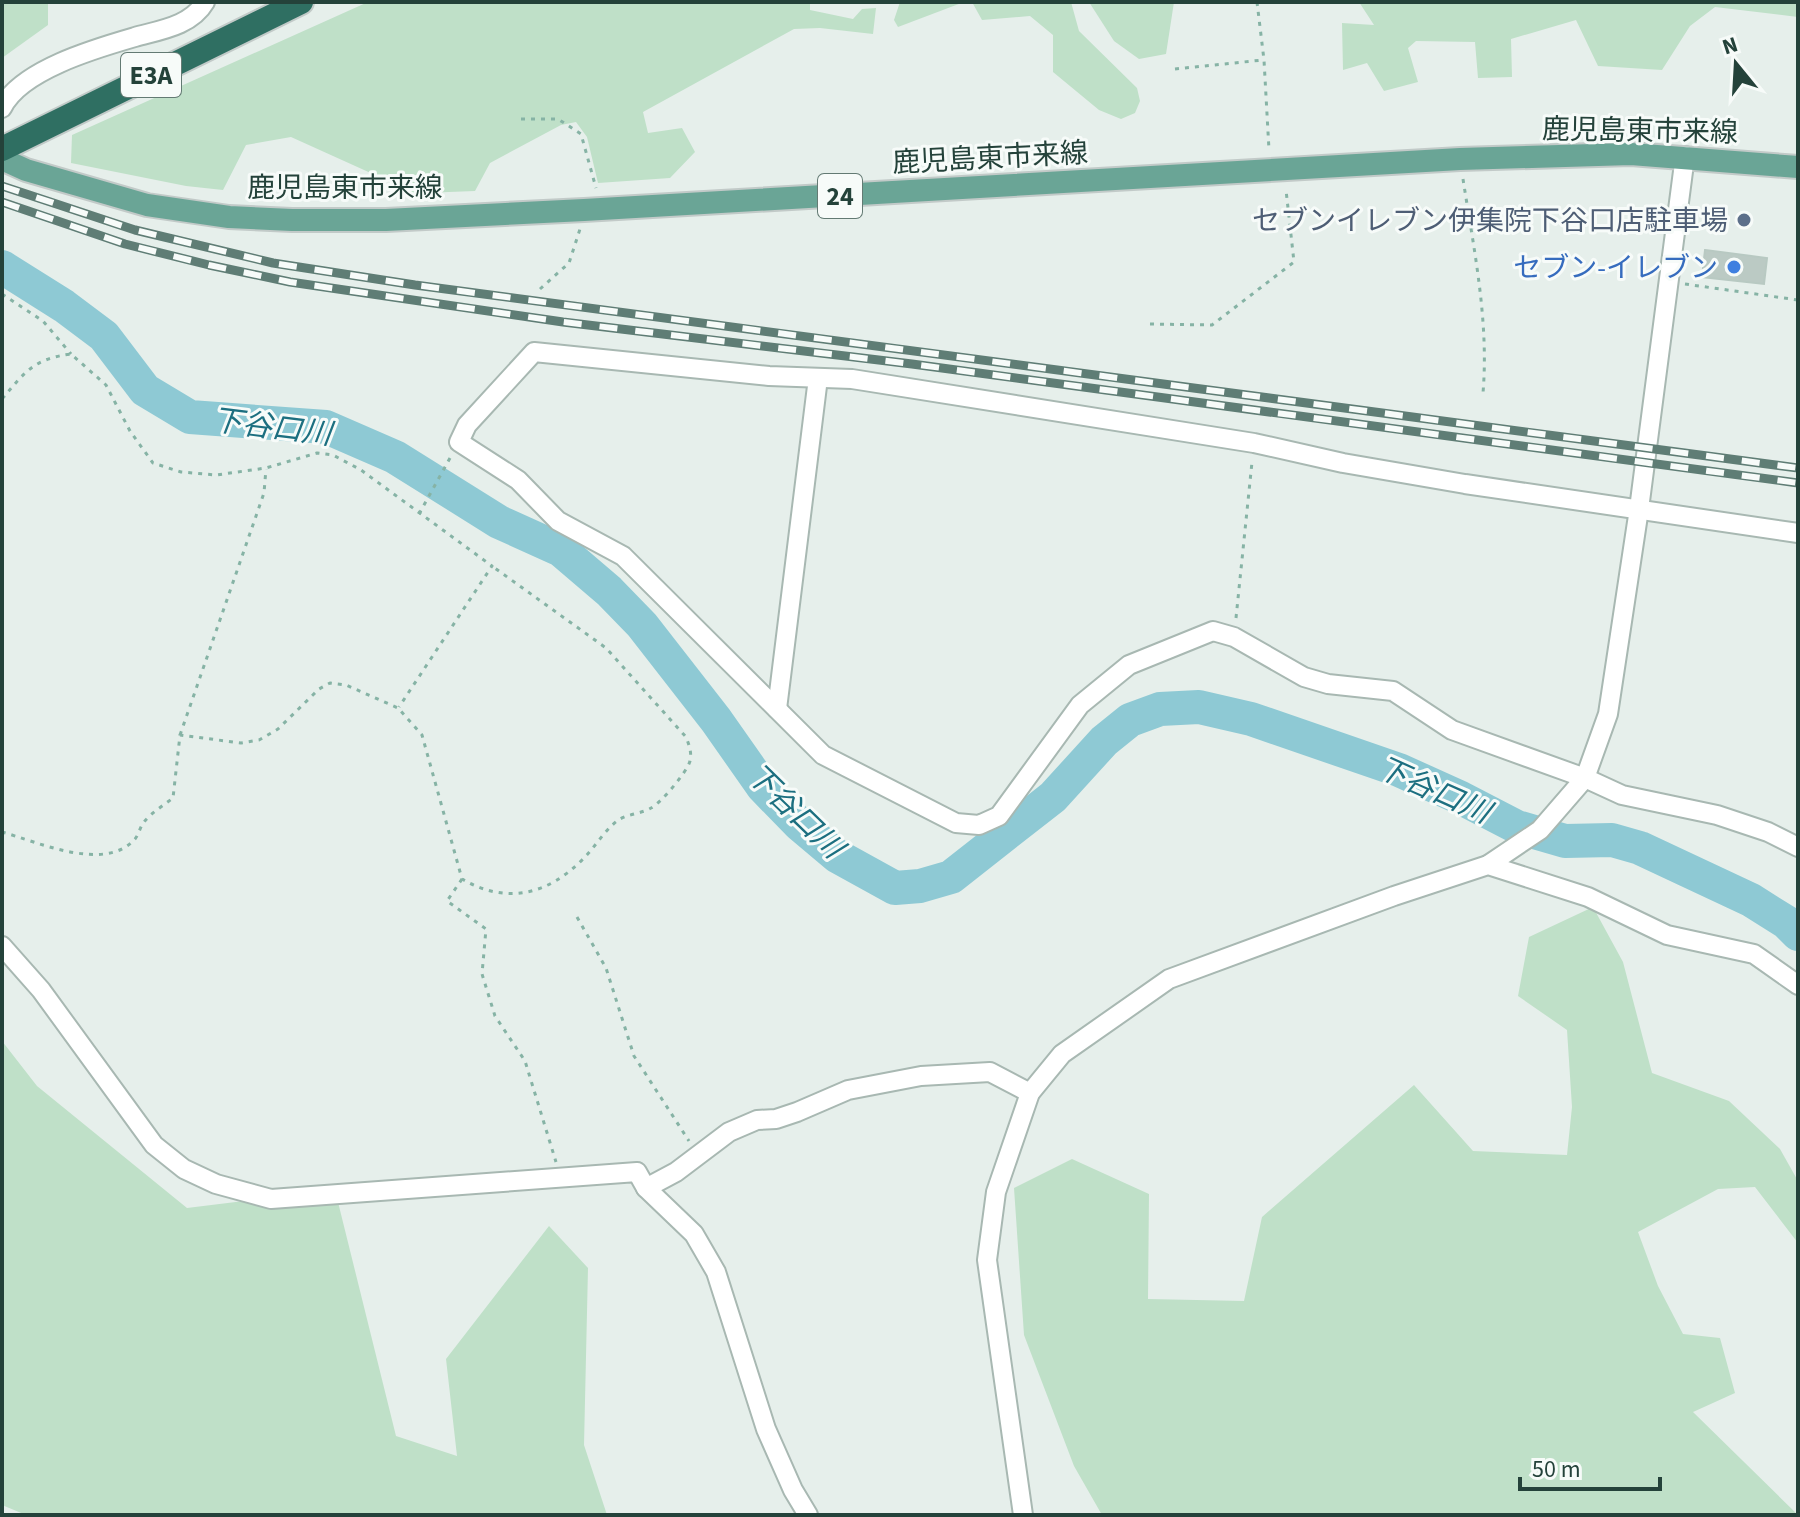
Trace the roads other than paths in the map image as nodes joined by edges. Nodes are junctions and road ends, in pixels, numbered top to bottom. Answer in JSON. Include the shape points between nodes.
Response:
{"nodes":[{"id":1,"x":205,"y":2,"type":"edge"},
{"id":2,"x":301,"y":2,"type":"edge"},
{"id":3,"x":2,"y":108,"type":"edge"},
{"id":4,"x":2,"y":149,"type":"edge"},
{"id":5,"x":1685,"y":156,"type":"junction"},
{"id":6,"x":2,"y":159,"type":"edge"},
{"id":7,"x":1798,"y":167,"type":"edge"},
{"id":8,"x":818,"y":378,"type":"junction"},
{"id":9,"x":1639,"y":509,"type":"junction"},
{"id":10,"x":1798,"y":533,"type":"edge"},
{"id":11,"x":777,"y":709,"type":"junction"},
{"id":12,"x":1585,"y":778,"type":"junction"},
{"id":13,"x":1798,"y":847,"type":"edge"},
{"id":14,"x":1488,"y":865,"type":"junction"},
{"id":15,"x":2,"y":946,"type":"edge"},
{"id":16,"x":1798,"y":985,"type":"edge"},
{"id":17,"x":1030,"y":1093,"type":"junction"},
{"id":18,"x":646,"y":1188,"type":"junction"},
{"id":19,"x":808,"y":1515,"type":"edge"},
{"id":20,"x":1023,"y":1515,"type":"edge"}],
"edges":[{"from":1,"to":3,"type":"street","via":[[182,24],[103,46],[37,75],[20,84]]},
{"from":2,"to":4,"type":"highway","number":"E3A"},
{"from":5,"to":6,"type":"main road","name":"鹿児島東市来線","number":"24","via":[[1460,159],[386,220],[229,217],[132,201]]},
{"from":5,"to":7,"type":"main road","name":"鹿児島東市来線","number":"24"},
{"from":5,"to":9,"type":"street"},
{"from":8,"to":9,"type":"street","via":[[852,379],[1254,443],[1358,466]]},
{"from":8,"to":11,"type":"street"},
{"from":8,"to":11,"type":"street","via":[[534,352],[467,425],[459,442],[518,480],[558,521],[623,556]]},
{"from":9,"to":10,"type":"street"},
{"from":9,"to":12,"type":"street","via":[[1608,714]]},
{"from":11,"to":12,"type":"street","via":[[823,755],[956,823],[979,825],[999,816],[1080,705],[1129,665],[1213,631],[1234,637],[1304,677],[1393,691],[1452,730]]},
{"from":12,"to":13,"type":"street","via":[[1622,795],[1717,815]]},
{"from":12,"to":14,"type":"street","via":[[1540,830]]},
{"from":14,"to":16,"type":"street","via":[[1588,897],[1667,935],[1754,954]]},
{"from":14,"to":17,"type":"street","via":[[1169,979],[1062,1054]]},
{"from":15,"to":18,"type":"street","via":[[41,990],[154,1145],[184,1169],[216,1184],[271,1199],[637,1172]]},
{"from":17,"to":18,"type":"street","via":[[990,1072],[921,1076],[848,1090],[787,1116],[757,1120],[729,1132]]},
{"from":17,"to":20,"type":"street","via":[[996,1192],[987,1260]]},
{"from":18,"to":19,"type":"street","via":[[694,1234],[716,1272],[766,1429]]}]}
